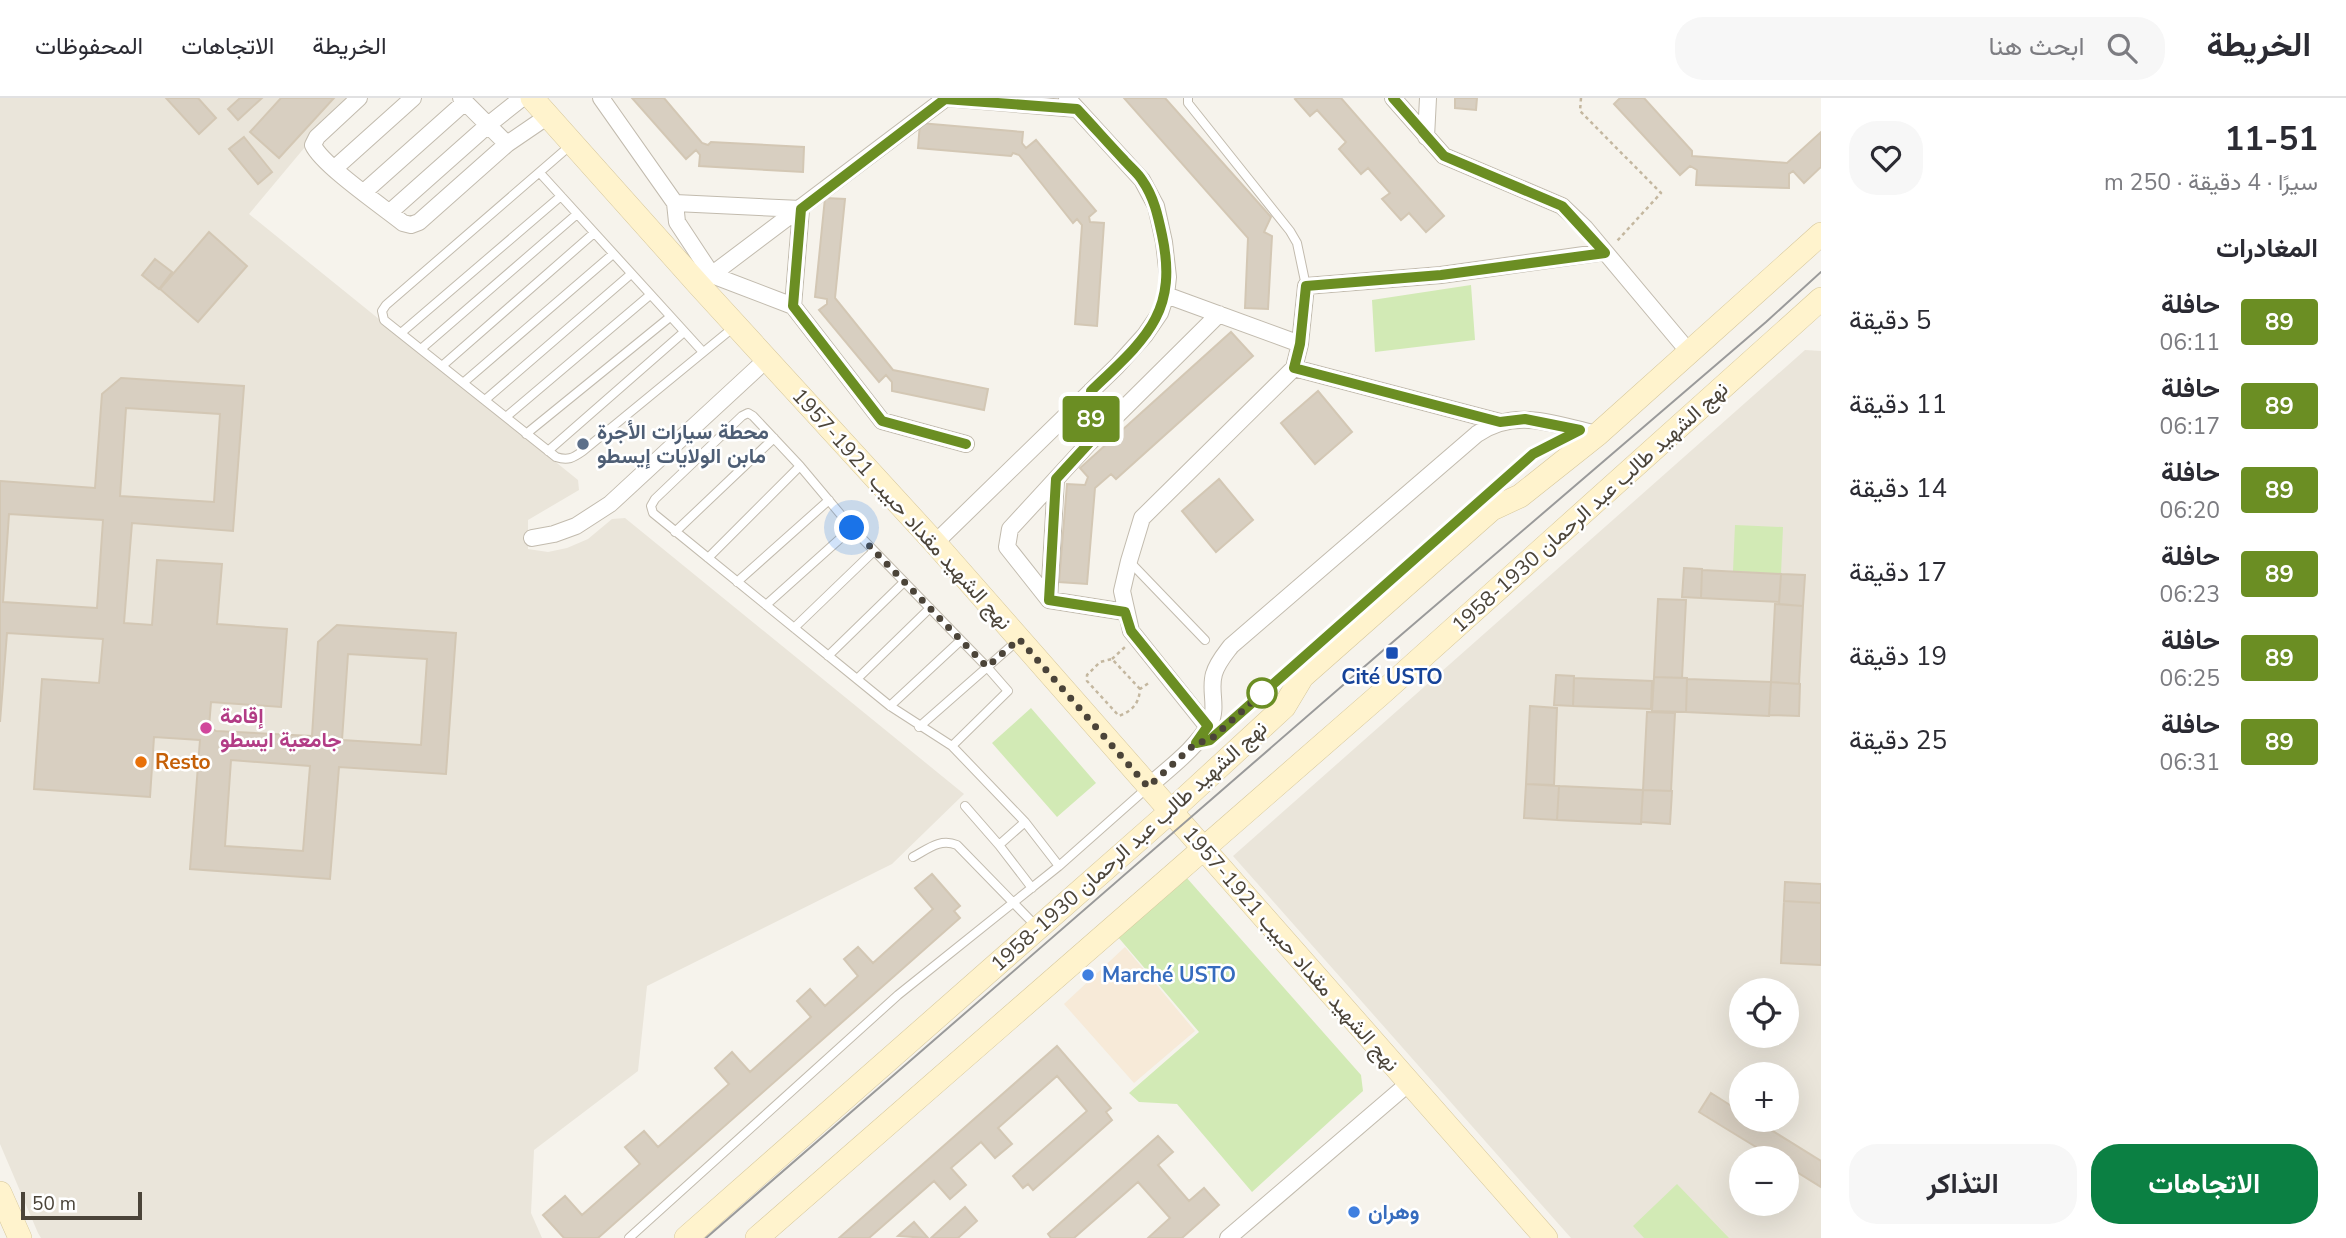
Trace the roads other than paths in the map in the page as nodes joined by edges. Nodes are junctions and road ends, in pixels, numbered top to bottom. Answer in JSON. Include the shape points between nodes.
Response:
{"nodes":[{"id":1,"x":359,"y":98,"type":"edge"},
{"id":2,"x":414,"y":98,"type":"edge"},
{"id":3,"x":522,"y":98,"type":"edge"},
{"id":4,"x":532,"y":98,"type":"edge"},
{"id":5,"x":601,"y":98,"type":"edge"},
{"id":6,"x":945,"y":98,"type":"edge"},
{"id":7,"x":1188,"y":98,"type":"edge"},
{"id":8,"x":1393,"y":98,"type":"edge"},
{"id":9,"x":1429,"y":98,"type":"edge"},
{"id":10,"x":463,"y":100,"type":"edge"},
{"id":11,"x":1072,"y":103,"type":"edge"},
{"id":12,"x":548,"y":116,"type":"junction"},
{"id":13,"x":488,"y":125,"type":"junction"},
{"id":14,"x":1426,"y":137,"type":"junction"},
{"id":15,"x":507,"y":144,"type":"junction"},
{"id":16,"x":573,"y":144,"type":"junction"},
{"id":17,"x":335,"y":168,"type":"junction"},
{"id":18,"x":540,"y":173,"type":"junction"},
{"id":19,"x":364,"y":192,"type":"junction"},
{"id":20,"x":561,"y":196,"type":"junction"},
{"id":21,"x":675,"y":203,"type":"junction"},
{"id":22,"x":801,"y":209,"type":"junction"},
{"id":23,"x":390,"y":212,"type":"junction"},
{"id":24,"x":577,"y":214,"type":"junction"},
{"id":25,"x":594,"y":233,"type":"junction"},
{"id":26,"x":1821,"y":234,"type":"edge"},
{"id":27,"x":1605,"y":253,"type":"junction"},
{"id":28,"x":613,"y":254,"type":"junction"},
{"id":29,"x":631,"y":274,"type":"junction"},
{"id":30,"x":705,"y":280,"type":"junction"},
{"id":31,"x":1306,"y":286,"type":"junction"},
{"id":32,"x":650,"y":295,"type":"junction"},
{"id":33,"x":1166,"y":295,"type":"junction"},
{"id":34,"x":1821,"y":299,"type":"edge"},
{"id":35,"x":793,"y":306,"type":"junction"},
{"id":36,"x":1219,"y":314,"type":"junction"},
{"id":37,"x":670,"y":317,"type":"junction"},
{"id":38,"x":736,"y":325,"type":"junction"},
{"id":39,"x":684,"y":332,"type":"junction"},
{"id":40,"x":401,"y":333,"type":"junction"},
{"id":41,"x":1300,"y":344,"type":"junction"},
{"id":42,"x":421,"y":349,"type":"junction"},
{"id":43,"x":702,"y":352,"type":"junction"},
{"id":44,"x":1689,"y":352,"type":"junction"},
{"id":45,"x":767,"y":359,"type":"junction"},
{"id":46,"x":442,"y":366,"type":"junction"},
{"id":47,"x":1294,"y":368,"type":"junction"},
{"id":48,"x":463,"y":383,"type":"junction"},
{"id":49,"x":1091,"y":391,"type":"junction"},
{"id":50,"x":485,"y":400,"type":"junction"},
{"id":51,"x":506,"y":417,"type":"junction"},
{"id":52,"x":1500,"y":422,"type":"junction"},
{"id":53,"x":1589,"y":432,"type":"junction"},
{"id":54,"x":526,"y":434,"type":"junction"},
{"id":55,"x":774,"y":438,"type":"junction"},
{"id":56,"x":1090,"y":442,"type":"junction"},
{"id":57,"x":966,"y":444,"type":"dead end"},
{"id":58,"x":548,"y":451,"type":"junction"},
{"id":59,"x":800,"y":466,"type":"junction"},
{"id":60,"x":1056,"y":479,"type":"junction"},
{"id":61,"x":829,"y":500,"type":"junction"},
{"id":62,"x":852,"y":528,"type":"junction"},
{"id":63,"x":674,"y":532,"type":"junction"},
{"id":64,"x":532,"y":538,"type":"dead end"},
{"id":65,"x":935,"y":543,"type":"junction"},
{"id":66,"x":874,"y":551,"type":"junction"},
{"id":67,"x":708,"y":558,"type":"junction"},
{"id":68,"x":1129,"y":561,"type":"junction"},
{"id":69,"x":737,"y":582,"type":"junction"},
{"id":70,"x":904,"y":582,"type":"junction"},
{"id":71,"x":1049,"y":600,"type":"junction"},
{"id":72,"x":766,"y":605,"type":"junction"},
{"id":73,"x":930,"y":608,"type":"junction"},
{"id":74,"x":1125,"y":612,"type":"junction"},
{"id":75,"x":794,"y":628,"type":"junction"},
{"id":76,"x":1019,"y":639,"type":"junction"},
{"id":77,"x":1205,"y":640,"type":"dead end"},
{"id":78,"x":960,"y":641,"type":"junction"},
{"id":79,"x":828,"y":656,"type":"junction"},
{"id":80,"x":987,"y":667,"type":"junction"},
{"id":81,"x":857,"y":679,"type":"junction"},
{"id":82,"x":890,"y":706,"type":"junction"},
{"id":83,"x":1208,"y":726,"type":"junction"},
{"id":84,"x":919,"y":727,"type":"junction"},
{"id":85,"x":1196,"y":743,"type":"junction"},
{"id":86,"x":952,"y":746,"type":"junction"},
{"id":87,"x":1148,"y":787,"type":"junction"},
{"id":88,"x":965,"y":806,"type":"dead end"},
{"id":89,"x":1170,"y":812,"type":"junction"},
{"id":90,"x":1025,"y":822,"type":"junction"},
{"id":91,"x":999,"y":845,"type":"junction"},
{"id":92,"x":1204,"y":850,"type":"junction"},
{"id":93,"x":914,"y":857,"type":"dead end"},
{"id":94,"x":1059,"y":866,"type":"junction"},
{"id":95,"x":1032,"y":888,"type":"junction"},
{"id":96,"x":1014,"y":903,"type":"junction"},
{"id":97,"x":1038,"y":929,"type":"junction"},
{"id":98,"x":1409,"y":1083,"type":"junction"},
{"id":99,"x":0,"y":1193,"type":"edge"},
{"id":100,"x":20,"y":1238,"type":"edge"},
{"id":101,"x":629,"y":1238,"type":"edge"},
{"id":102,"x":687,"y":1238,"type":"edge"},
{"id":103,"x":757,"y":1238,"type":"edge"},
{"id":104,"x":1228,"y":1238,"type":"edge"},
{"id":105,"x":1546,"y":1238,"type":"edge"}],
"edges":[{"from":1,"to":17,"type":"street","via":[[313,145]]},
{"from":2,"to":17,"type":"street"},
{"from":3,"to":13,"type":"street"},
{"from":4,"to":12,"type":"main road","name":"نهج الشهيد مقداد حبيب 1921-1957"},
{"from":5,"to":21,"type":"street"},
{"from":6,"to":11,"type":"street"},
{"from":6,"to":22,"type":"street"},
{"from":7,"to":31,"type":"lane","via":[[1290,231]]},
{"from":8,"to":14,"type":"street"},
{"from":9,"to":14,"type":"street"},
{"from":10,"to":13,"type":"street"},
{"from":10,"to":19,"type":"street"},
{"from":11,"to":33,"type":"street","via":[[1142,180],[1156,206],[1168,277]]},
{"from":12,"to":15,"type":"street"},
{"from":12,"to":16,"type":"main road","name":"نهج الشهيد مقداد حبيب 1921-1957"},
{"from":13,"to":15,"type":"street"},
{"from":13,"to":23,"type":"street"},
{"from":14,"to":27,"type":"street","via":[[1444,156],[1562,206]]},
{"from":15,"to":23,"type":"street","via":[[419,222],[403,223]]},
{"from":16,"to":18,"type":"lane"},
{"from":16,"to":30,"type":"main road","name":"نهج الشهيد مقداد حبيب 1921-1957"},
{"from":17,"to":19,"type":"street"},
{"from":18,"to":20,"type":"lane"},
{"from":18,"to":40,"type":"lane","via":[[386,305],[384,320]]},
{"from":19,"to":23,"type":"street"},
{"from":20,"to":24,"type":"lane"},
{"from":20,"to":40,"type":"lane"},
{"from":21,"to":22,"type":"street"},
{"from":21,"to":30,"type":"street","via":[[677,222]]},
{"from":22,"to":30,"type":"street"},
{"from":22,"to":35,"type":"street"},
{"from":24,"to":25,"type":"lane"},
{"from":24,"to":42,"type":"lane"},
{"from":25,"to":28,"type":"lane"},
{"from":25,"to":46,"type":"lane"},
{"from":26,"to":44,"type":"main road","name":"نهج الشهيد طالب عبد الرحمان 1930-1958"},
{"from":27,"to":31,"type":"street","via":[[1441,275]]},
{"from":27,"to":44,"type":"street"},
{"from":28,"to":29,"type":"lane"},
{"from":28,"to":48,"type":"lane"},
{"from":29,"to":32,"type":"lane"},
{"from":29,"to":50,"type":"lane"},
{"from":30,"to":35,"type":"street"},
{"from":30,"to":38,"type":"main road","name":"نهج الشهيد مقداد حبيب 1921-1957"},
{"from":31,"to":41,"type":"street"},
{"from":32,"to":37,"type":"lane"},
{"from":32,"to":51,"type":"lane"},
{"from":33,"to":36,"type":"street"},
{"from":33,"to":49,"type":"street","via":[[1145,335]]},
{"from":34,"to":92,"type":"main road","name":"نهج الشهيد طالب عبد الرحمان 1930-1958"},
{"from":35,"to":57,"type":"street","via":[[882,421]]},
{"from":36,"to":41,"type":"street"},
{"from":36,"to":56,"type":"street"},
{"from":37,"to":39,"type":"lane"},
{"from":37,"to":54,"type":"lane"},
{"from":38,"to":43,"type":"lane"},
{"from":38,"to":45,"type":"main road","name":"نهج الشهيد مقداد حبيب 1921-1957"},
{"from":39,"to":43,"type":"lane"},
{"from":39,"to":58,"type":"lane"},
{"from":40,"to":42,"type":"lane"},
{"from":41,"to":47,"type":"street"},
{"from":42,"to":46,"type":"lane"},
{"from":43,"to":58,"type":"lane","via":[[574,458],[565,460]]},
{"from":44,"to":53,"type":"main road","name":"نهج الشهيد طالب عبد الرحمان 1930-1958"},
{"from":45,"to":64,"type":"street","via":[[610,504],[576,526]]},
{"from":45,"to":65,"type":"main road","name":"نهج الشهيد مقداد حبيب 1921-1957"},
{"from":46,"to":48,"type":"lane"},
{"from":47,"to":52,"type":"street"},
{"from":47,"to":68,"type":"street","via":[[1142,519]]},
{"from":48,"to":50,"type":"lane"},
{"from":49,"to":56,"type":"street"},
{"from":49,"to":65,"type":"street"},
{"from":50,"to":51,"type":"lane"},
{"from":51,"to":54,"type":"lane"},
{"from":52,"to":53,"type":"street","via":[[1525,419]]},
{"from":52,"to":83,"type":"street","via":[[1477,435],[1231,646],[1213,676],[1214,708]]},
{"from":53,"to":85,"type":"lane","via":[[1533,454],[1210,740]]},
{"from":53,"to":89,"type":"main road","name":"نهج الشهيد طالب عبد الرحمان 1930-1958","via":[[1520,496],[1492,509],[1302,677],[1284,707]]},
{"from":54,"to":58,"type":"lane"},
{"from":55,"to":59,"type":"lane"},
{"from":55,"to":63,"type":"lane"},
{"from":55,"to":63,"type":"lane","via":[[753,416],[742,416],[651,506]]},
{"from":56,"to":60,"type":"street"},
{"from":59,"to":61,"type":"lane"},
{"from":59,"to":67,"type":"lane"},
{"from":60,"to":71,"type":"street"},
{"from":60,"to":71,"type":"street","via":[[1010,529],[1007,547]]},
{"from":61,"to":62,"type":"lane"},
{"from":61,"to":69,"type":"lane"},
{"from":62,"to":66,"type":"lane"},
{"from":62,"to":72,"type":"lane"},
{"from":63,"to":67,"type":"lane"},
{"from":65,"to":76,"type":"main road","name":"نهج الشهيد مقداد حبيب 1921-1957"},
{"from":66,"to":70,"type":"lane"},
{"from":66,"to":75,"type":"lane"},
{"from":67,"to":69,"type":"lane"},
{"from":68,"to":74,"type":"street","via":[[1122,591]]},
{"from":68,"to":77,"type":"lane"},
{"from":69,"to":72,"type":"lane"},
{"from":70,"to":73,"type":"lane"},
{"from":70,"to":79,"type":"lane"},
{"from":71,"to":74,"type":"street"},
{"from":72,"to":75,"type":"lane"},
{"from":73,"to":78,"type":"lane"},
{"from":73,"to":81,"type":"lane"},
{"from":74,"to":83,"type":"street","via":[[1131,631]]},
{"from":75,"to":79,"type":"lane"},
{"from":76,"to":80,"type":"lane"},
{"from":76,"to":87,"type":"main road","name":"نهج الشهيد مقداد حبيب 1921-1957"},
{"from":78,"to":80,"type":"lane"},
{"from":78,"to":82,"type":"lane"},
{"from":79,"to":81,"type":"lane"},
{"from":80,"to":84,"type":"lane"},
{"from":80,"to":86,"type":"lane","via":[[1008,691]]},
{"from":81,"to":82,"type":"lane"},
{"from":82,"to":84,"type":"lane"},
{"from":83,"to":85,"type":"street"},
{"from":84,"to":86,"type":"lane"},
{"from":85,"to":87,"type":"street"},
{"from":86,"to":90,"type":"lane"},
{"from":87,"to":89,"type":"main road","name":"نهج الشهيد مقداد حبيب 1921-1957"},
{"from":87,"to":94,"type":"lane"},
{"from":88,"to":91,"type":"lane"},
{"from":89,"to":92,"type":"main road","name":"نهج الشهيد مقداد حبيب 1921-1957"},
{"from":89,"to":97,"type":"main road","name":"نهج الشهيد طالب عبد الرحمان 1930-1958"},
{"from":90,"to":91,"type":"lane"},
{"from":90,"to":94,"type":"lane"},
{"from":91,"to":95,"type":"lane"},
{"from":92,"to":98,"type":"main road","name":"نهج الشهيد مقداد حبيب 1921-1957"},
{"from":92,"to":103,"type":"main road","name":"نهج الشهيد طالب عبد الرحمان 1930-1958"},
{"from":93,"to":96,"type":"lane","via":[[939,843],[957,845]]},
{"from":94,"to":95,"type":"lane"},
{"from":95,"to":96,"type":"lane"},
{"from":96,"to":97,"type":"lane"},
{"from":96,"to":101,"type":"lane","via":[[898,995]]},
{"from":97,"to":102,"type":"main road","name":"نهج الشهيد طالب عبد الرحمان 1930-1958"},
{"from":98,"to":104,"type":"street"},
{"from":98,"to":105,"type":"main road","name":"نهج الشهيد مقداد حبيب 1921-1957"},
{"from":99,"to":100,"type":"main road"}]}
